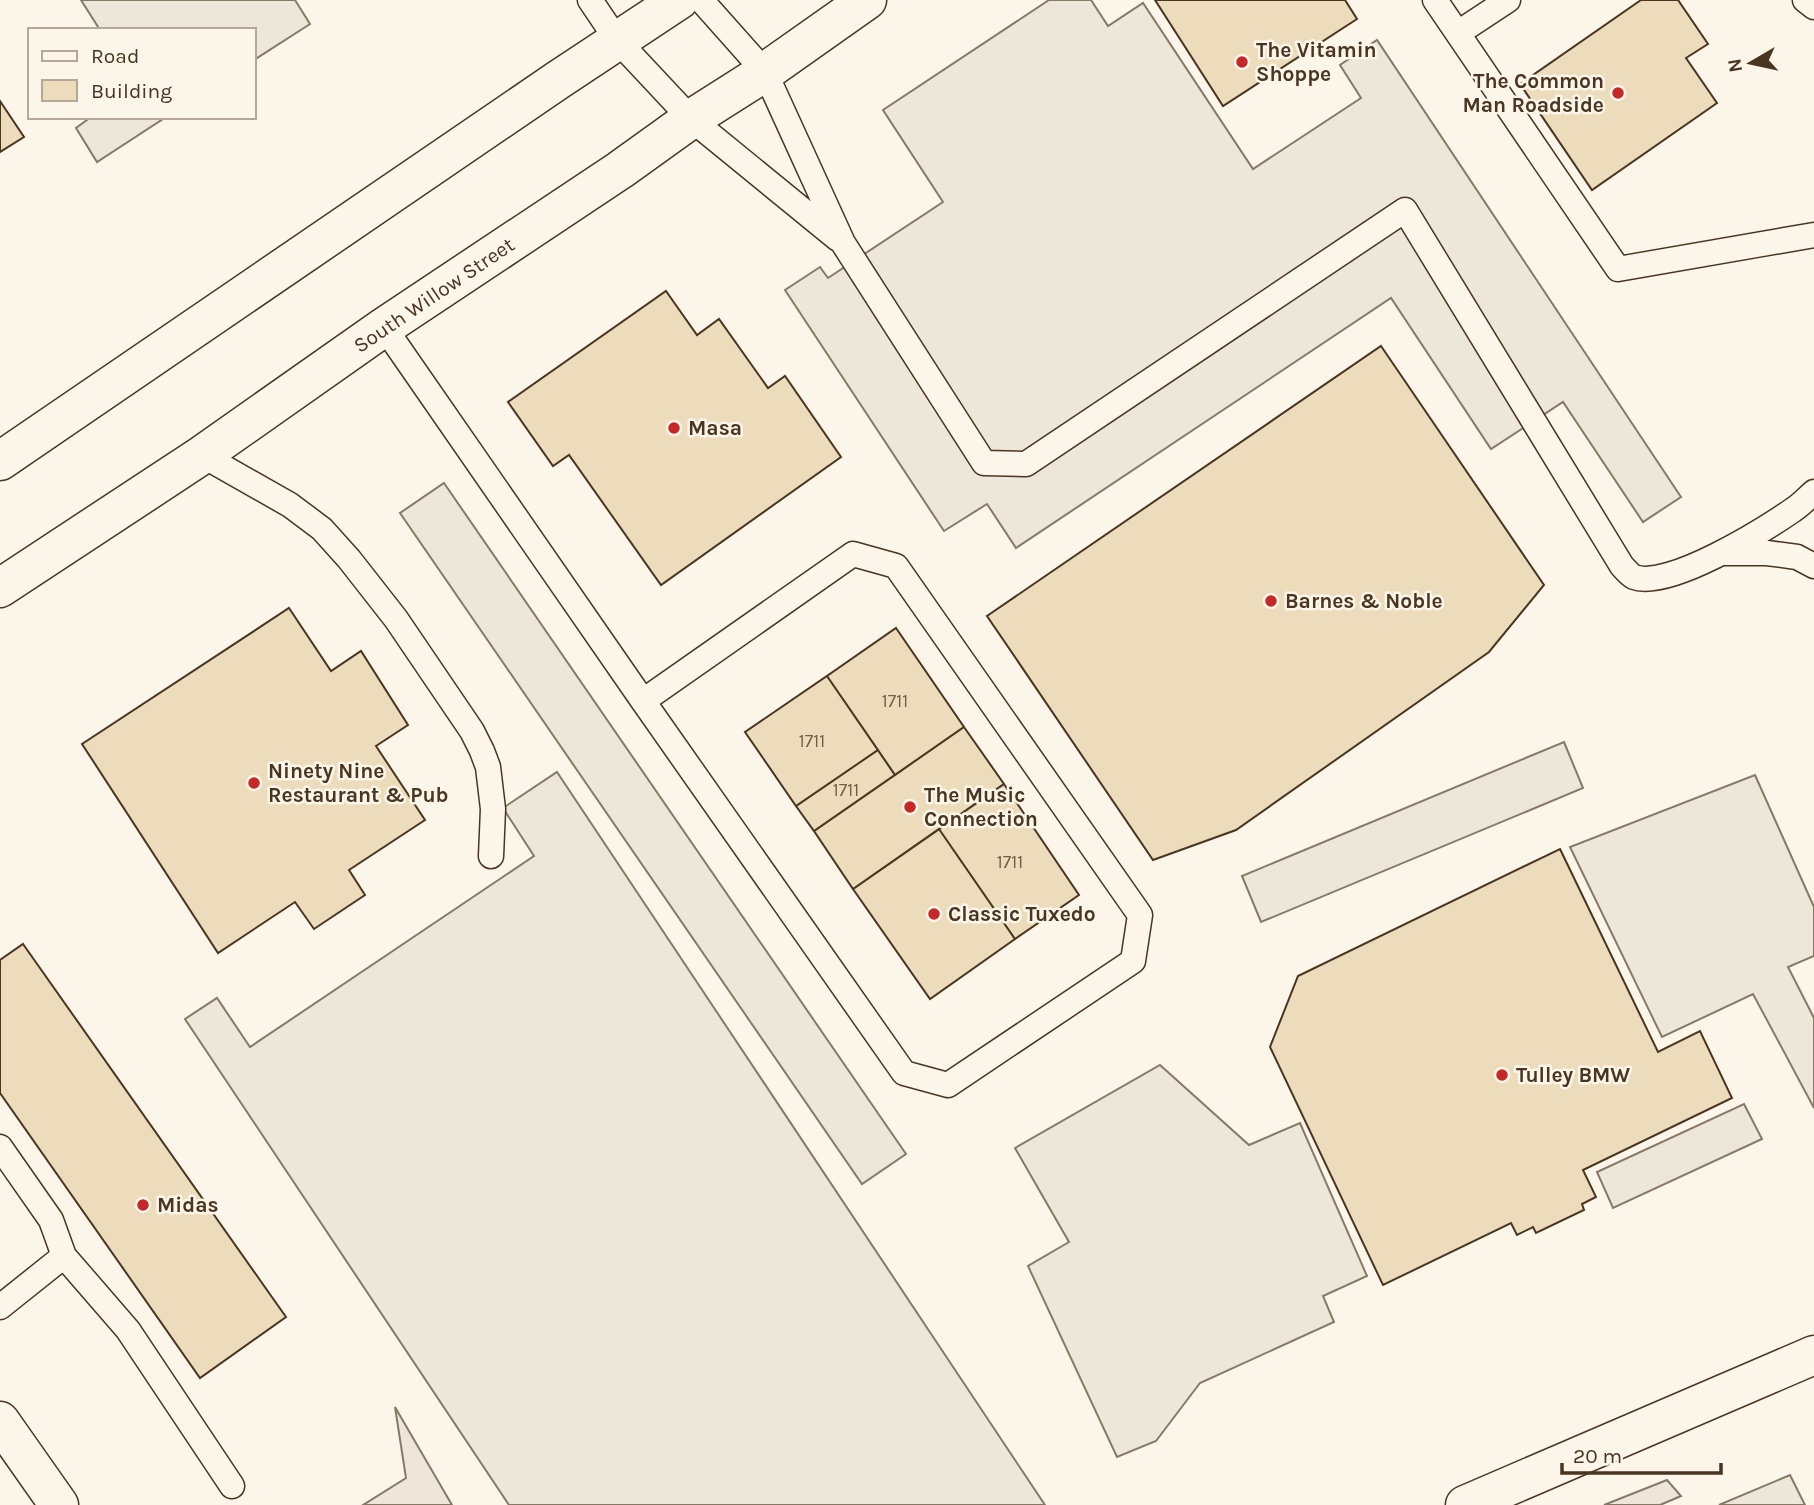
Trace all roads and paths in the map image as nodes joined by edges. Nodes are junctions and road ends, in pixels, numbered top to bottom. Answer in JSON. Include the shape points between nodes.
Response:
{"nodes":[{"id":1,"x":590,"y":0,"type":"edge"},
{"id":2,"x":679,"y":0,"type":"edge"},
{"id":3,"x":701,"y":0,"type":"edge"},
{"id":4,"x":867,"y":0,"type":"edge"},
{"id":5,"x":1435,"y":0,"type":"edge"},
{"id":6,"x":1508,"y":0,"type":"edge"},
{"id":7,"x":1805,"y":0,"type":"edge"},
{"id":8,"x":1814,"y":6,"type":"edge"},
{"id":9,"x":1458,"y":33,"type":"junction"},
{"id":10,"x":617,"y":40,"type":"junction"},
{"id":11,"x":765,"y":72,"type":"junction"},
{"id":12,"x":691,"y":119,"type":"junction"},
{"id":13,"x":1814,"y":235,"type":"edge"},
{"id":14,"x":843,"y":243,"type":"junction"},
{"id":15,"x":384,"y":327,"type":"junction"},
{"id":16,"x":202,"y":455,"type":"junction"},
{"id":17,"x":0,"y":461,"type":"edge"},
{"id":18,"x":1814,"y":492,"type":"edge"},
{"id":19,"x":1723,"y":553,"type":"junction"},
{"id":20,"x":1814,"y":566,"type":"edge"},
{"id":21,"x":0,"y":588,"type":"edge"},
{"id":22,"x":643,"y":701,"type":"junction"},
{"id":23,"x":491,"y":856,"type":"dead end"},
{"id":24,"x":0,"y":1147,"type":"edge"},
{"id":25,"x":64,"y":1256,"type":"junction"},
{"id":26,"x":0,"y":1307,"type":"edge"},
{"id":27,"x":1814,"y":1355,"type":"edge"},
{"id":28,"x":0,"y":1421,"type":"edge"},
{"id":29,"x":232,"y":1486,"type":"dead end"},
{"id":30,"x":59,"y":1505,"type":"edge"},
{"id":31,"x":1465,"y":1505,"type":"edge"}],
"edges":[{"from":1,"to":10,"type":"lane"},
{"from":2,"to":10,"type":"main road"},
{"from":3,"to":11,"type":"lane"},
{"from":4,"to":11,"type":"main road","name":"South Willow Street"},
{"from":5,"to":9,"type":"lane"},
{"from":6,"to":9,"type":"lane"},
{"from":7,"to":8,"type":"lane"},
{"from":9,"to":13,"type":"lane","via":[[1618,269]]},
{"from":10,"to":12,"type":"lane"},
{"from":10,"to":17,"type":"main road"},
{"from":11,"to":12,"type":"main road","name":"South Willow Street"},
{"from":11,"to":14,"type":"lane"},
{"from":12,"to":14,"type":"lane"},
{"from":12,"to":15,"type":"main road","name":"South Willow Street"},
{"from":14,"to":19,"type":"lane","via":[[984,463],[1026,464],[1405,210],[1622,566],[1633,577],[1651,579]]},
{"from":15,"to":16,"type":"main road","name":"South Willow Street"},
{"from":15,"to":22,"type":"lane"},
{"from":16,"to":21,"type":"main road","name":"South Willow Street"},
{"from":16,"to":23,"type":"lane","via":[[290,505],[322,529],[396,619],[482,751],[493,809]]},
{"from":18,"to":19,"type":"lane"},
{"from":19,"to":20,"type":"lane","via":[[1767,553]]},
{"from":22,"to":22,"type":"lane","via":[[904,1073],[948,1085],[1133,961],[1140,915],[896,566],[853,554]]},
{"from":24,"to":25,"type":"lane","via":[[51,1220]]},
{"from":25,"to":26,"type":"lane"},
{"from":25,"to":29,"type":"lane","via":[[128,1330]]},
{"from":27,"to":31,"type":"main road"},
{"from":28,"to":30,"type":"main road"}]}
